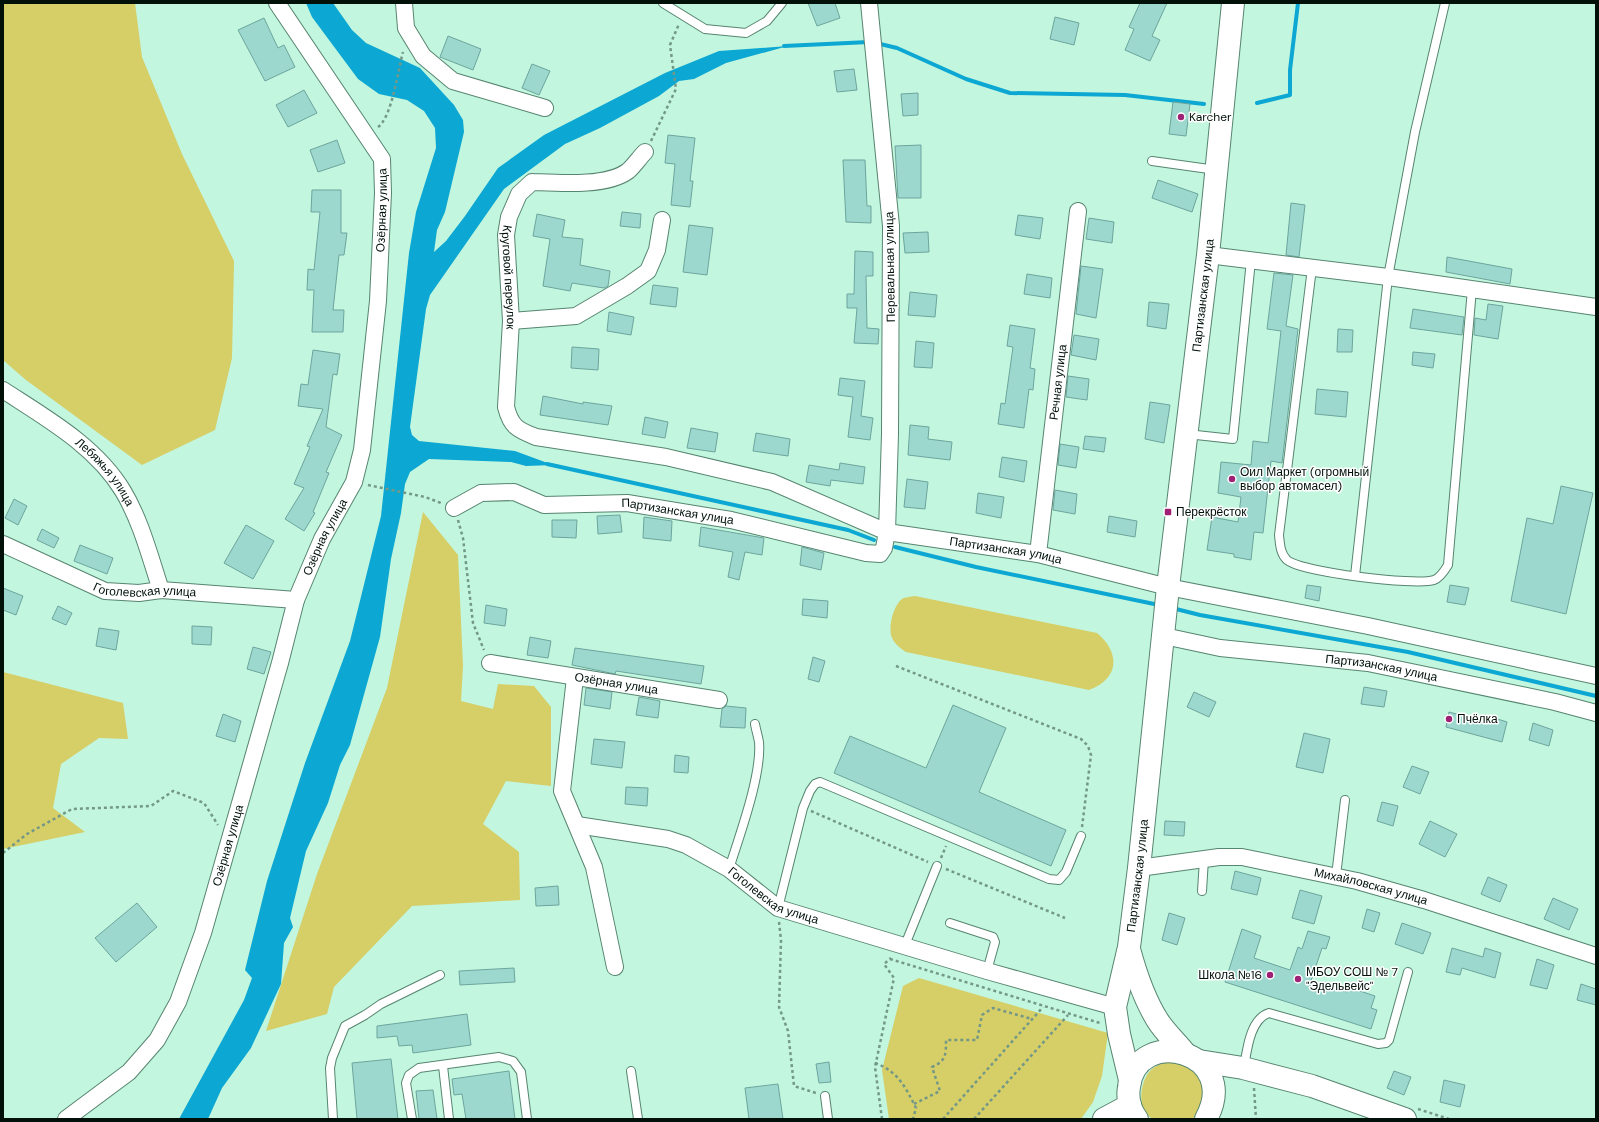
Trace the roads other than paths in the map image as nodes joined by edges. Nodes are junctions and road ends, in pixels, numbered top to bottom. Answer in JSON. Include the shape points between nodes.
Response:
{"nodes":[{"id":1,"x":277,"y":3,"type":"edge"},
{"id":2,"x":404,"y":3,"type":"edge"},
{"id":3,"x":663,"y":3,"type":"edge"},
{"id":4,"x":782,"y":3,"type":"edge"},
{"id":5,"x":869,"y":3,"type":"edge"},
{"id":6,"x":1233,"y":3,"type":"edge"},
{"id":7,"x":1445,"y":3,"type":"edge"},
{"id":8,"x":545,"y":108,"type":"dead end"},
{"id":9,"x":645,"y":152,"type":"road end"},
{"id":10,"x":1152,"y":162,"type":"dead end"},
{"id":11,"x":1216,"y":170,"type":"junction"},
{"id":12,"x":1078,"y":211,"type":"dead end"},
{"id":13,"x":662,"y":220,"type":"dead end"},
{"id":14,"x":1208,"y":254,"type":"junction"},
{"id":15,"x":1251,"y":260,"type":"junction"},
{"id":16,"x":1312,"y":268,"type":"junction"},
{"id":17,"x":1388,"y":277,"type":"junction"},
{"id":18,"x":1472,"y":289,"type":"junction"},
{"id":19,"x":1596,"y":307,"type":"edge"},
{"id":20,"x":510,"y":321,"type":"junction"},
{"id":21,"x":3,"y":390,"type":"edge"},
{"id":22,"x":516,"y":428,"type":"joint"},
{"id":23,"x":1187,"y":434,"type":"junction"},
{"id":24,"x":454,"y":508,"type":"road end"},
{"id":25,"x":887,"y":532,"type":"junction"},
{"id":26,"x":3,"y":544,"type":"edge"},
{"id":27,"x":1038,"y":554,"type":"junction"},
{"id":28,"x":1355,"y":576,"type":"junction"},
{"id":29,"x":161,"y":590,"type":"junction"},
{"id":30,"x":1168,"y":592,"type":"junction"},
{"id":31,"x":296,"y":600,"type":"junction"},
{"id":32,"x":1164,"y":632,"type":"junction"},
{"id":33,"x":490,"y":663,"type":"road end"},
{"id":34,"x":1596,"y":676,"type":"edge"},
{"id":35,"x":575,"y":678,"type":"junction"},
{"id":36,"x":719,"y":700,"type":"dead end"},
{"id":37,"x":1596,"y":713,"type":"edge"},
{"id":38,"x":755,"y":724,"type":"dead end"},
{"id":39,"x":1345,"y":800,"type":"dead end"},
{"id":40,"x":577,"y":824,"type":"junction"},
{"id":41,"x":1081,"y":836,"type":"road end"},
{"id":42,"x":1204,"y":859,"type":"junction"},
{"id":43,"x":938,"y":866,"type":"road end"},
{"id":44,"x":1139,"y":868,"type":"junction"},
{"id":45,"x":729,"y":869,"type":"junction"},
{"id":46,"x":1336,"y":876,"type":"junction"},
{"id":47,"x":1202,"y":891,"type":"dead end"},
{"id":48,"x":778,"y":908,"type":"junction"},
{"id":49,"x":950,"y":923,"type":"dead end"},
{"id":50,"x":905,"y":946,"type":"junction"},
{"id":51,"x":1129,"y":947,"type":"junction"},
{"id":52,"x":1596,"y":956,"type":"edge"},
{"id":53,"x":615,"y":967,"type":"dead end"},
{"id":54,"x":987,"y":971,"type":"junction"},
{"id":55,"x":1408,"y":972,"type":"dead end"},
{"id":56,"x":440,"y":975,"type":"dead end"},
{"id":57,"x":1116,"y":1016,"type":"junction"},
{"id":58,"x":1192,"y":1056,"type":"junction"},
{"id":59,"x":443,"y":1066,"type":"junction"},
{"id":60,"x":1243,"y":1068,"type":"junction"},
{"id":61,"x":631,"y":1071,"type":"dead end"},
{"id":62,"x":1130,"y":1080,"type":"junction"},
{"id":63,"x":825,"y":1096,"type":"road end"},
{"id":64,"x":1134,"y":1112,"type":"edge"},
{"id":65,"x":66,"y":1119,"type":"edge"},
{"id":66,"x":333,"y":1119,"type":"edge"},
{"id":67,"x":412,"y":1119,"type":"edge"},
{"id":68,"x":449,"y":1119,"type":"edge"},
{"id":69,"x":526,"y":1119,"type":"edge"},
{"id":70,"x":638,"y":1119,"type":"edge"},
{"id":71,"x":828,"y":1119,"type":"edge"},
{"id":72,"x":1104,"y":1119,"type":"edge"},
{"id":73,"x":1206,"y":1119,"type":"edge"},
{"id":74,"x":1405,"y":1119,"type":"edge"}],
"edges":[{"from":1,"to":31,"type":"street","name":"Озёрная улица","via":[[382,159],[378,301],[362,450],[354,482],[322,539]]},
{"from":2,"to":8,"type":"street","via":[[406,28],[423,56],[452,81]]},
{"from":3,"to":4,"type":"lane","via":[[705,29],[746,33],[767,21]]},
{"from":5,"to":25,"type":"street","name":"Перевальная улица","via":[[891,226]]},
{"from":6,"to":11,"type":"main road","name":"Партизанская улица"},
{"from":7,"to":17,"type":"lane","via":[[1415,132]]},
{"from":9,"to":20,"type":"street","name":"Круговой переулок","via":[[627,172],[603,181],[532,182],[519,194],[506,235]]},
{"from":10,"to":11,"type":"lane"},
{"from":11,"to":14,"type":"main road","name":"Партизанская улица"},
{"from":12,"to":27,"type":"street","name":"Речная улица"},
{"from":13,"to":20,"type":"street","via":[[657,250],[648,271],[627,286],[576,316]]},
{"from":14,"to":15,"type":"street"},
{"from":14,"to":23,"type":"main road","name":"Партизанская улица"},
{"from":15,"to":16,"type":"street"},
{"from":15,"to":23,"type":"lane","via":[[1233,439]]},
{"from":16,"to":17,"type":"street"},
{"from":16,"to":28,"type":"lane","via":[[1279,535],[1280,550],[1288,560],[1300,567]]},
{"from":17,"to":18,"type":"street"},
{"from":17,"to":28,"type":"lane"},
{"from":18,"to":19,"type":"street"},
{"from":18,"to":28,"type":"lane","via":[[1448,565],[1435,580],[1411,582]]},
{"from":20,"to":22,"type":"street","name":"Круговой переулок","via":[[506,407],[509,421]]},
{"from":21,"to":29,"type":"street","name":"Лебяжья улица","via":[[57,425],[96,456],[123,491],[141,528]]},
{"from":22,"to":25,"type":"street","name":"Партизанская улица","via":[[536,437],[666,457],[772,482]]},
{"from":23,"to":30,"type":"main road","name":"Партизанская улица"},
{"from":24,"to":25,"type":"street","name":"Партизанская улица","via":[[481,493],[514,492],[544,505],[627,504],[731,520],[866,553],[880,554]]},
{"from":25,"to":27,"type":"street","name":"Партизанская улица"},
{"from":26,"to":29,"type":"street","name":"Гоголевская улица","via":[[105,591],[139,593]]},
{"from":27,"to":30,"type":"street","name":"Партизанская улица"},
{"from":29,"to":31,"type":"street","name":"Гоголевская улица"},
{"from":30,"to":32,"type":"main road","name":"Партизанская улица"},
{"from":30,"to":34,"type":"street","name":"Партизанская улица","via":[[1368,626]]},
{"from":31,"to":65,"type":"street","name":"Озёрная улица","via":[[203,933],[178,1002],[158,1040],[129,1072]]},
{"from":32,"to":37,"type":"street","name":"Партизанская улица","via":[[1220,648],[1368,663]]},
{"from":32,"to":44,"type":"main road","name":"Партизанская улица"},
{"from":33,"to":35,"type":"street","name":"Озёрная улица"},
{"from":35,"to":36,"type":"street","name":"Озёрная улица"},
{"from":35,"to":40,"type":"street","via":[[562,791]]},
{"from":38,"to":45,"type":"lane","via":[[759,743],[756,773]]},
{"from":39,"to":46,"type":"lane"},
{"from":40,"to":45,"type":"street","name":"Гоголевская улица","via":[[668,839],[686,845]]},
{"from":40,"to":53,"type":"street","via":[[594,867]]},
{"from":41,"to":48,"type":"lane","via":[[1066,872],[1059,880],[1049,879],[820,782],[810,791],[804,808]]},
{"from":42,"to":44,"type":"street","name":"Михайловская улица"},
{"from":42,"to":46,"type":"street","name":"Михайловская улица","via":[[1242,857]]},
{"from":42,"to":47,"type":"lane"},
{"from":43,"to":50,"type":"lane"},
{"from":44,"to":51,"type":"main road","name":"Партизанская улица"},
{"from":45,"to":48,"type":"street","name":"Гоголевская улица"},
{"from":46,"to":52,"type":"street","name":"Михайловская улица","via":[[1424,900]]},
{"from":48,"to":50,"type":"street","name":"Гоголевская улица"},
{"from":49,"to":54,"type":"lane","via":[[993,937],[995,942]]},
{"from":50,"to":54,"type":"street","name":"Гоголевская улица"},
{"from":51,"to":57,"type":"main road","name":"Партизанская улица"},
{"from":51,"to":58,"type":"main road","name":"Партизанская улица","via":[[1142,991],[1159,1022]]},
{"from":54,"to":57,"type":"street","name":"Гоголевская улица"},
{"from":55,"to":60,"type":"lane","via":[[1390,1040],[1386,1043],[1378,1044],[1269,1013],[1257,1021]]},
{"from":56,"to":66,"type":"lane","via":[[381,1004],[345,1026],[330,1068]]},
{"from":57,"to":62,"type":"main road","name":"Партизанская улица"},
{"from":58,"to":60,"type":"main road"},
{"from":58,"to":62,"type":"main road","via":[[1167,1050],[1151,1055],[1138,1066]]},
{"from":58,"to":73,"type":"main road","name":"Партизанская улица","via":[[1210,1074],[1214,1089],[1213,1107]]},
{"from":59,"to":67,"type":"lane","via":[[419,1068],[409,1075],[406,1083]]},
{"from":59,"to":68,"type":"lane"},
{"from":59,"to":69,"type":"lane","via":[[499,1057],[513,1061],[521,1072]]},
{"from":60,"to":74,"type":"main road","via":[[1312,1086]]},
{"from":61,"to":70,"type":"lane"},
{"from":62,"to":64,"type":"main road","via":[[1128,1097]]},
{"from":63,"to":71,"type":"lane"},
{"from":64,"to":72,"type":"main road"}]}
